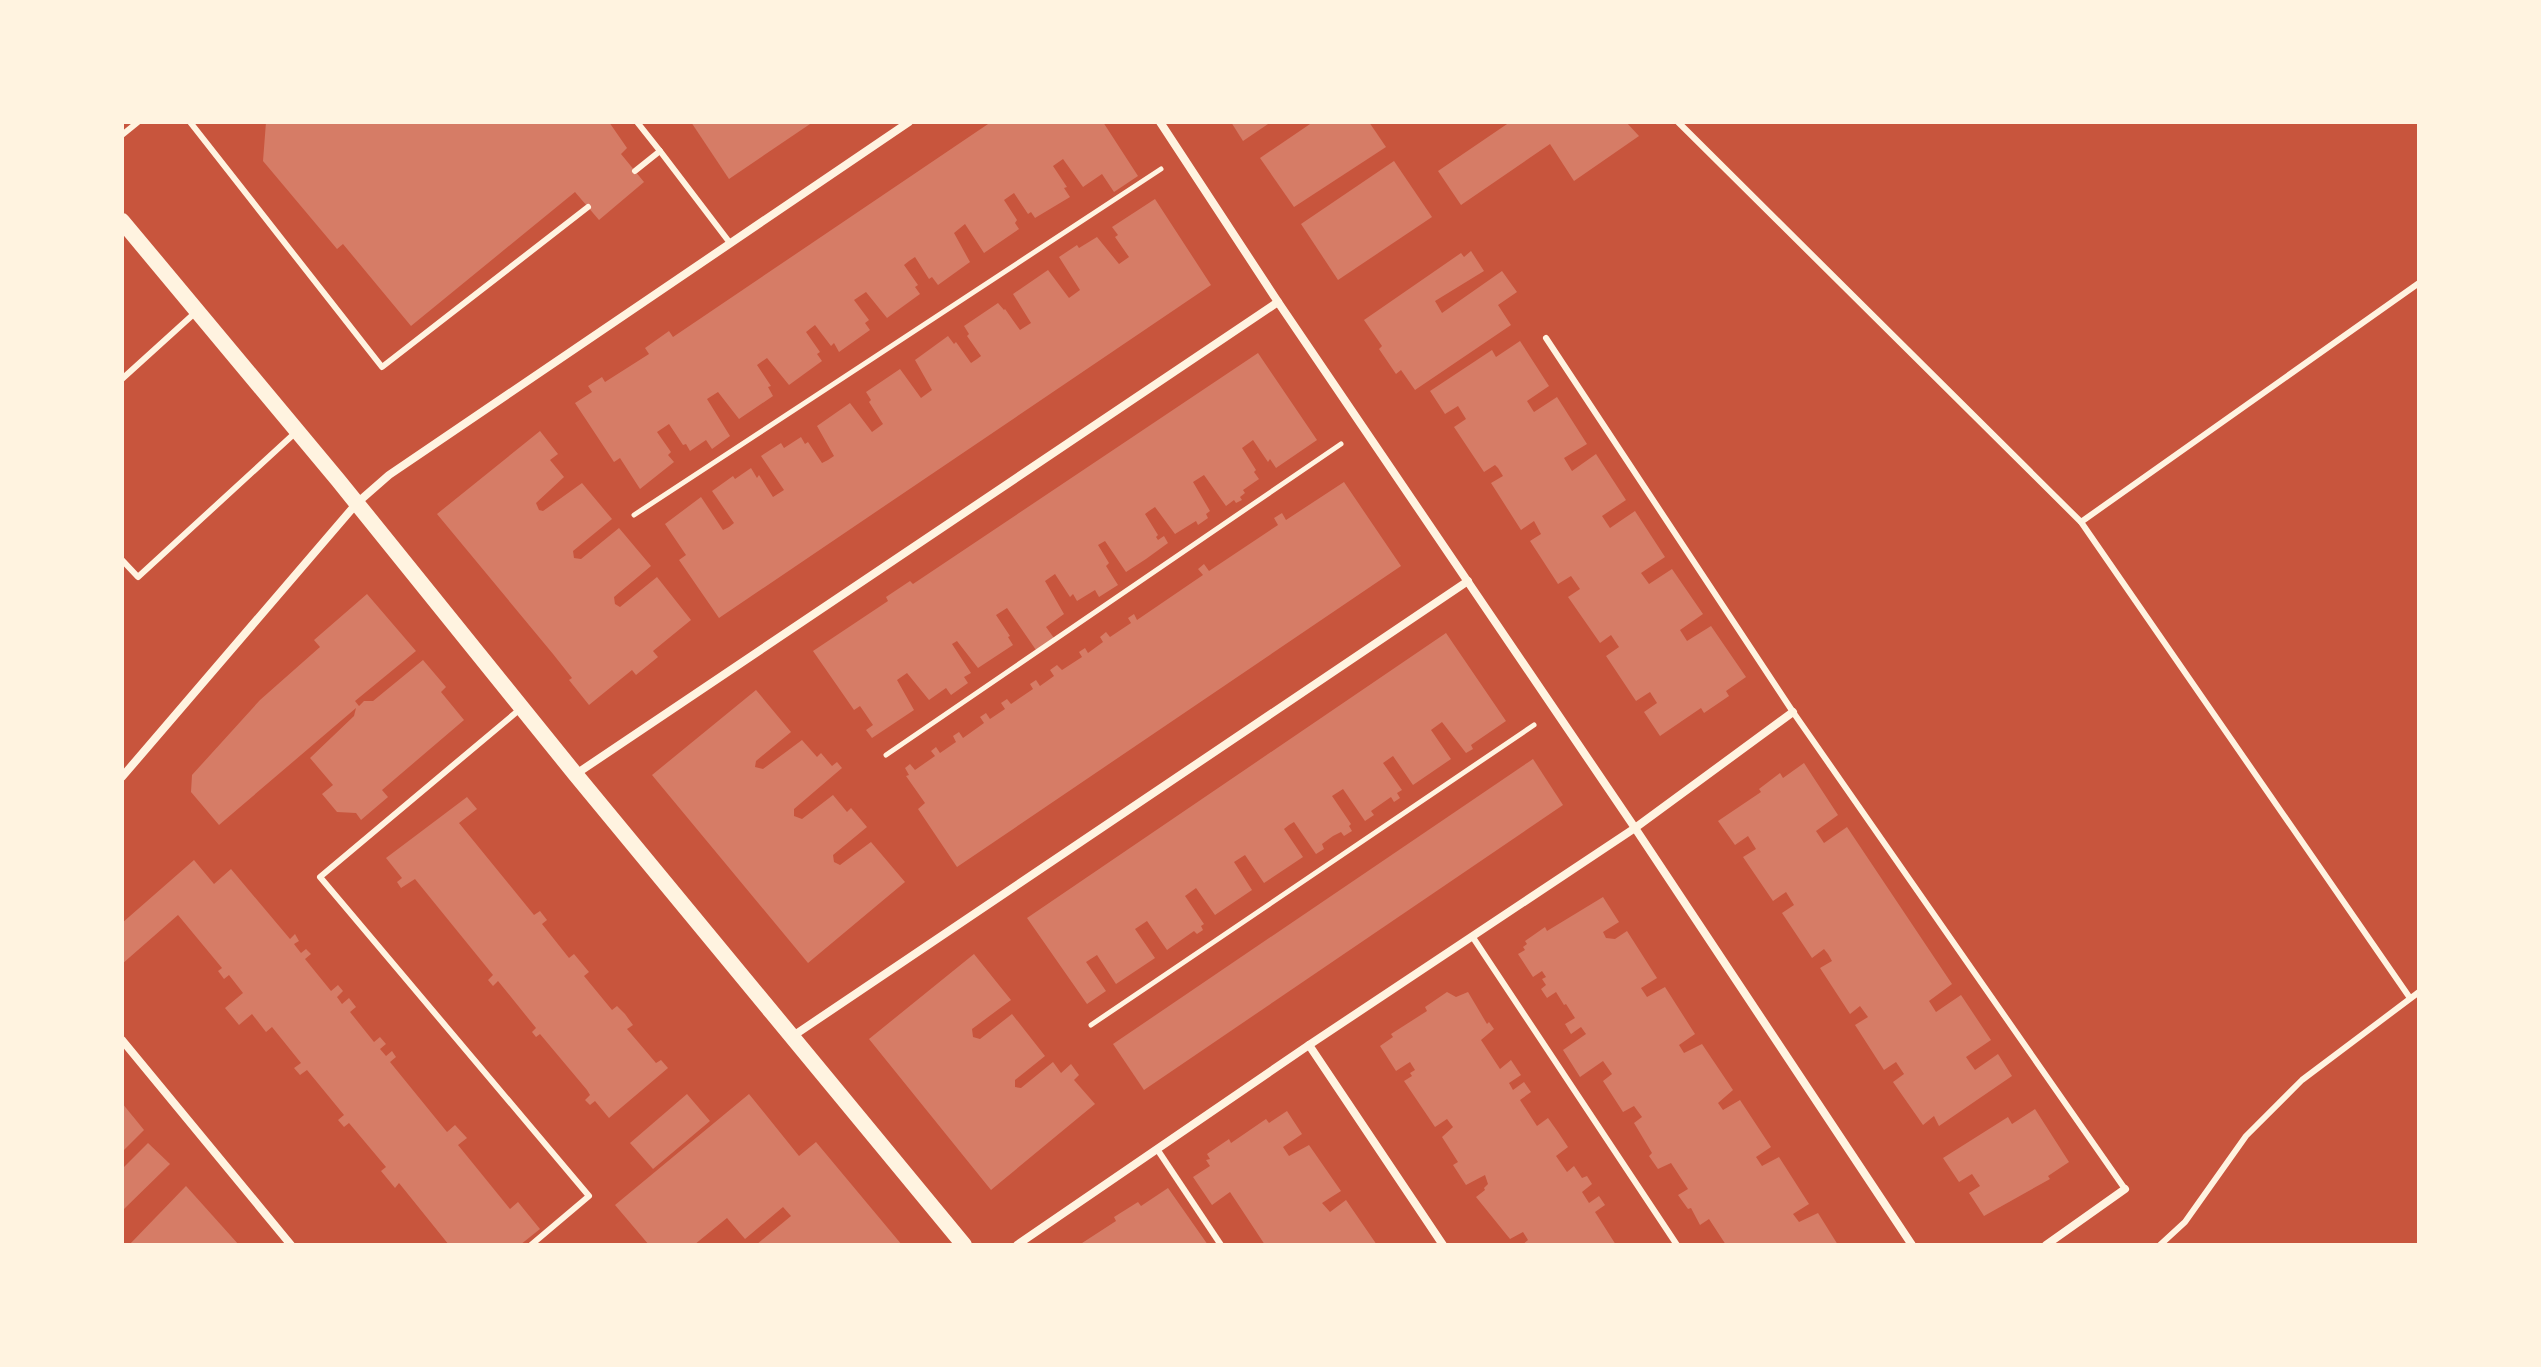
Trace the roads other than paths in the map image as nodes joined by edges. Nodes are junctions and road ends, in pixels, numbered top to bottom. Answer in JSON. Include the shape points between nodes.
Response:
{"nodes":[{"id":1,"x":138,"y":122,"type":"edge"},
{"id":2,"x":190,"y":122,"type":"edge"},
{"id":3,"x":637,"y":122,"type":"edge"},
{"id":4,"x":909,"y":122,"type":"edge"},
{"id":5,"x":1160,"y":122,"type":"edge"},
{"id":6,"x":1678,"y":122,"type":"edge"},
{"id":7,"x":122,"y":135,"type":"edge"},
{"id":8,"x":660,"y":151,"type":"junction"},
{"id":9,"x":635,"y":171,"type":"dead end"},
{"id":10,"x":588,"y":207,"type":"dead end"},
{"id":11,"x":122,"y":221,"type":"edge"},
{"id":12,"x":730,"y":243,"type":"junction"},
{"id":13,"x":2419,"y":283,"type":"edge"},
{"id":14,"x":1278,"y":302,"type":"junction"},
{"id":15,"x":197,"y":311,"type":"junction"},
{"id":16,"x":1546,"y":338,"type":"dead end"},
{"id":17,"x":122,"y":379,"type":"edge"},
{"id":18,"x":297,"y":432,"type":"junction"},
{"id":19,"x":357,"y":503,"type":"junction"},
{"id":20,"x":2081,"y":522,"type":"junction"},
{"id":21,"x":122,"y":560,"type":"edge"},
{"id":22,"x":1468,"y":581,"type":"junction"},
{"id":23,"x":522,"y":708,"type":"junction"},
{"id":24,"x":1793,"y":712,"type":"junction"},
{"id":25,"x":576,"y":775,"type":"junction"},
{"id":26,"x":122,"y":777,"type":"edge"},
{"id":27,"x":1635,"y":828,"type":"junction"},
{"id":28,"x":1472,"y":936,"type":"junction"},
{"id":29,"x":2419,"y":992,"type":"edge"},
{"id":30,"x":2410,"y":998,"type":"junction"},
{"id":31,"x":793,"y":1036,"type":"junction"},
{"id":32,"x":122,"y":1040,"type":"edge"},
{"id":33,"x":1309,"y":1045,"type":"junction"},
{"id":34,"x":1157,"y":1149,"type":"junction"},
{"id":35,"x":2125,"y":1189,"type":"joint"},
{"id":36,"x":291,"y":1245,"type":"edge"},
{"id":37,"x":531,"y":1245,"type":"edge"},
{"id":38,"x":964,"y":1245,"type":"edge"},
{"id":39,"x":1017,"y":1245,"type":"edge"},
{"id":40,"x":1221,"y":1245,"type":"edge"},
{"id":41,"x":1443,"y":1245,"type":"edge"},
{"id":42,"x":1677,"y":1245,"type":"edge"},
{"id":43,"x":1912,"y":1245,"type":"edge"},
{"id":44,"x":2046,"y":1245,"type":"edge"},
{"id":45,"x":2160,"y":1245,"type":"edge"}],
"edges":[{"from":1,"to":7,"type":"lane"},
{"from":2,"to":10,"type":"lane","via":[[382,367]]},
{"from":3,"to":8,"type":"lane"},
{"from":4,"to":12,"type":"street"},
{"from":5,"to":14,"type":"street"},
{"from":6,"to":20,"type":"lane"},
{"from":8,"to":9,"type":"lane"},
{"from":8,"to":12,"type":"lane"},
{"from":11,"to":15,"type":"main road"},
{"from":12,"to":19,"type":"street","via":[[389,475]]},
{"from":13,"to":20,"type":"lane"},
{"from":14,"to":22,"type":"street"},
{"from":14,"to":25,"type":"street"},
{"from":15,"to":17,"type":"lane"},
{"from":15,"to":18,"type":"main road"},
{"from":16,"to":24,"type":"lane"},
{"from":18,"to":19,"type":"main road"},
{"from":18,"to":21,"type":"lane","via":[[138,577]]},
{"from":19,"to":23,"type":"main road"},
{"from":19,"to":26,"type":"street"},
{"from":20,"to":30,"type":"lane"},
{"from":22,"to":27,"type":"street"},
{"from":22,"to":31,"type":"street"},
{"from":23,"to":25,"type":"main road"},
{"from":23,"to":37,"type":"lane","via":[[320,877],[589,1196]]},
{"from":24,"to":27,"type":"street"},
{"from":24,"to":35,"type":"lane"},
{"from":25,"to":31,"type":"main road"},
{"from":27,"to":28,"type":"street"},
{"from":27,"to":43,"type":"street"},
{"from":28,"to":33,"type":"street"},
{"from":28,"to":42,"type":"lane"},
{"from":29,"to":30,"type":"lane"},
{"from":30,"to":45,"type":"lane","via":[[2302,1080],[2246,1136],[2185,1222]]},
{"from":31,"to":38,"type":"main road"},
{"from":32,"to":36,"type":"street"},
{"from":33,"to":34,"type":"street"},
{"from":33,"to":41,"type":"street"},
{"from":34,"to":39,"type":"street"},
{"from":34,"to":40,"type":"lane"},
{"from":35,"to":44,"type":"street"}]}
